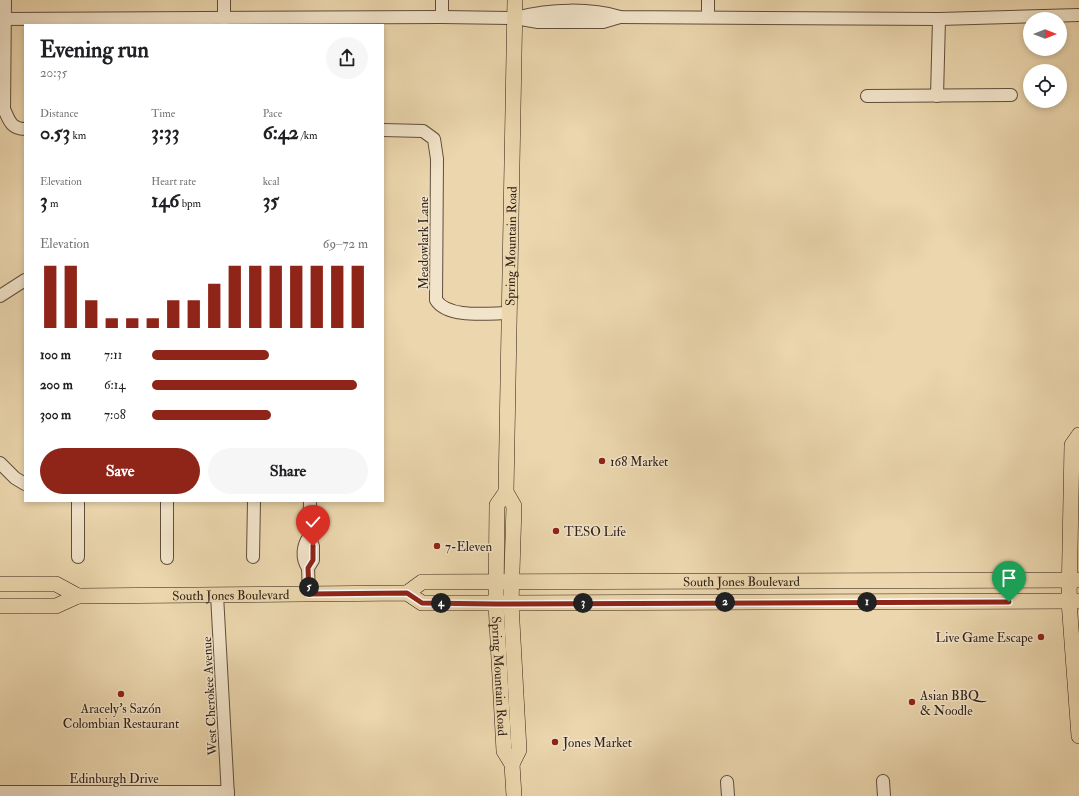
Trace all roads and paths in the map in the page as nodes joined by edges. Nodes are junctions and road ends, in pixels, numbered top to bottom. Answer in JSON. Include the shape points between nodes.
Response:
{"nodes":[{"id":1,"x":5,"y":0,"type":"edge"},
{"id":2,"x":224,"y":0,"type":"edge"},
{"id":3,"x":442,"y":0,"type":"edge"},
{"id":4,"x":515,"y":0,"type":"edge"},
{"id":5,"x":708,"y":0,"type":"edge"},
{"id":6,"x":1079,"y":16,"type":"edge"},
{"id":7,"x":442,"y":17,"type":"junction"},
{"id":8,"x":708,"y":17,"type":"junction"},
{"id":9,"x":515,"y":18,"type":"junction"},
{"id":10,"x":2,"y":19,"type":"edge"},
{"id":11,"x":224,"y":19,"type":"junction"},
{"id":12,"x":939,"y":19,"type":"junction"},
{"id":13,"x":1011,"y":95,"type":"dead end"},
{"id":14,"x":867,"y":96,"type":"dead end"},
{"id":15,"x":937,"y":96,"type":"junction"},
{"id":16,"x":24,"y":130,"type":"edge"},
{"id":17,"x":384,"y":130,"type":"edge"},
{"id":18,"x":24,"y":281,"type":"edge"},
{"id":19,"x":0,"y":296,"type":"edge"},
{"id":20,"x":509,"y":313,"type":"junction"},
{"id":21,"x":1079,"y":434,"type":"edge"},
{"id":22,"x":0,"y":464,"type":"edge"},
{"id":23,"x":24,"y":483,"type":"edge"},
{"id":24,"x":506,"y":492,"type":"junction"},
{"id":25,"x":78,"y":502,"type":"edge"},
{"id":26,"x":167,"y":502,"type":"edge"},
{"id":27,"x":254,"y":502,"type":"edge"},
{"id":28,"x":310,"y":502,"type":"edge"},
{"id":29,"x":78,"y":557,"type":"dead end"},
{"id":30,"x":253,"y":557,"type":"dead end"},
{"id":31,"x":167,"y":558,"type":"dead end"},
{"id":32,"x":1074,"y":580,"type":"edge"},
{"id":33,"x":496,"y":582,"type":"junction"},
{"id":34,"x":512,"y":582,"type":"junction"},
{"id":35,"x":796,"y":582,"type":"junction"},
{"id":36,"x":0,"y":584,"type":"edge"},
{"id":37,"x":407,"y":593,"type":"junction"},
{"id":38,"x":217,"y":594,"type":"junction"},
{"id":39,"x":309,"y":594,"type":"junction"},
{"id":40,"x":78,"y":596,"type":"junction"},
{"id":41,"x":1074,"y":601,"type":"edge"},
{"id":42,"x":804,"y":602,"type":"junction"},
{"id":43,"x":503,"y":604,"type":"junction"},
{"id":44,"x":0,"y":606,"type":"edge"},
{"id":45,"x":1079,"y":736,"type":"edge"},
{"id":46,"x":883,"y":781,"type":"dead end"},
{"id":47,"x":727,"y":782,"type":"dead end"},
{"id":48,"x":0,"y":792,"type":"edge"},
{"id":49,"x":228,"y":794,"type":"edge"},
{"id":50,"x":514,"y":796,"type":"edge"},
{"id":51,"x":728,"y":796,"type":"edge"},
{"id":52,"x":884,"y":796,"type":"edge"}],
"edges":[{"from":1,"to":10,"type":"street"},
{"from":2,"to":11,"type":"street"},
{"from":3,"to":7,"type":"street"},
{"from":4,"to":9,"type":"main road","name":"Spring Mountain Road"},
{"from":5,"to":8,"type":"street"},
{"from":6,"to":12,"type":"street"},
{"from":7,"to":9,"type":"street"},
{"from":7,"to":11,"type":"street"},
{"from":8,"to":9,"type":"street","via":[[620,17],[603,12],[538,12]]},
{"from":8,"to":12,"type":"street"},
{"from":9,"to":20,"type":"main road","name":"Spring Mountain Road"},
{"from":10,"to":11,"type":"street"},
{"from":10,"to":16,"type":"street","via":[[4,109],[11,125]]},
{"from":12,"to":15,"type":"street"},
{"from":13,"to":15,"type":"street"},
{"from":14,"to":15,"type":"street"},
{"from":17,"to":20,"type":"street","name":"Meadowlark Lane","via":[[422,131],[434,140],[437,159],[436,300],[440,306],[458,312]]},
{"from":18,"to":19,"type":"street"},
{"from":20,"to":24,"type":"main road","name":"Spring Mountain Road"},
{"from":21,"to":32,"type":"main road","via":[[1072,445]]},
{"from":22,"to":23,"type":"street"},
{"from":24,"to":33,"type":"main road","name":"Spring Mountain Road","via":[[497,505]]},
{"from":24,"to":34,"type":"main road","name":"Spring Mountain Road","via":[[514,506]]},
{"from":25,"to":29,"type":"street"},
{"from":26,"to":31,"type":"street"},
{"from":27,"to":30,"type":"street"},
{"from":28,"to":39,"type":"street","via":[[310,536],[304,544]]},
{"from":32,"to":35,"type":"main road","name":"South Jones Boulevard"},
{"from":32,"to":41,"type":"main road"},
{"from":33,"to":34,"type":"main road","name":"South Jones Boulevard"},
{"from":33,"to":37,"type":"main road","name":"South Jones Boulevard","via":[[422,582]]},
{"from":33,"to":43,"type":"main road","name":"Spring Mountain Road"},
{"from":34,"to":35,"type":"main road","name":"South Jones Boulevard"},
{"from":34,"to":43,"type":"main road","name":"Spring Mountain Road"},
{"from":35,"to":42,"type":"main road"},
{"from":36,"to":40,"type":"main road","name":"South Jones Boulevard","via":[[56,584]]},
{"from":37,"to":39,"type":"main road","name":"South Jones Boulevard"},
{"from":37,"to":43,"type":"main road","name":"South Jones Boulevard","via":[[422,603]]},
{"from":38,"to":39,"type":"main road","name":"South Jones Boulevard"},
{"from":38,"to":40,"type":"main road","name":"South Jones Boulevard"},
{"from":38,"to":49,"type":"street","name":"West Cherokee Avenue"},
{"from":40,"to":44,"type":"main road","name":"South Jones Boulevard","via":[[56,606]]},
{"from":41,"to":42,"type":"main road","name":"South Jones Boulevard"},
{"from":41,"to":45,"type":"main road"},
{"from":42,"to":43,"type":"main road","name":"South Jones Boulevard"},
{"from":43,"to":50,"type":"main road","name":"Spring Mountain Road","via":[[519,750],[512,764]]},
{"from":46,"to":52,"type":"street"},
{"from":47,"to":51,"type":"street"},
{"from":48,"to":49,"type":"street","name":"Edinburgh Drive"}]}
